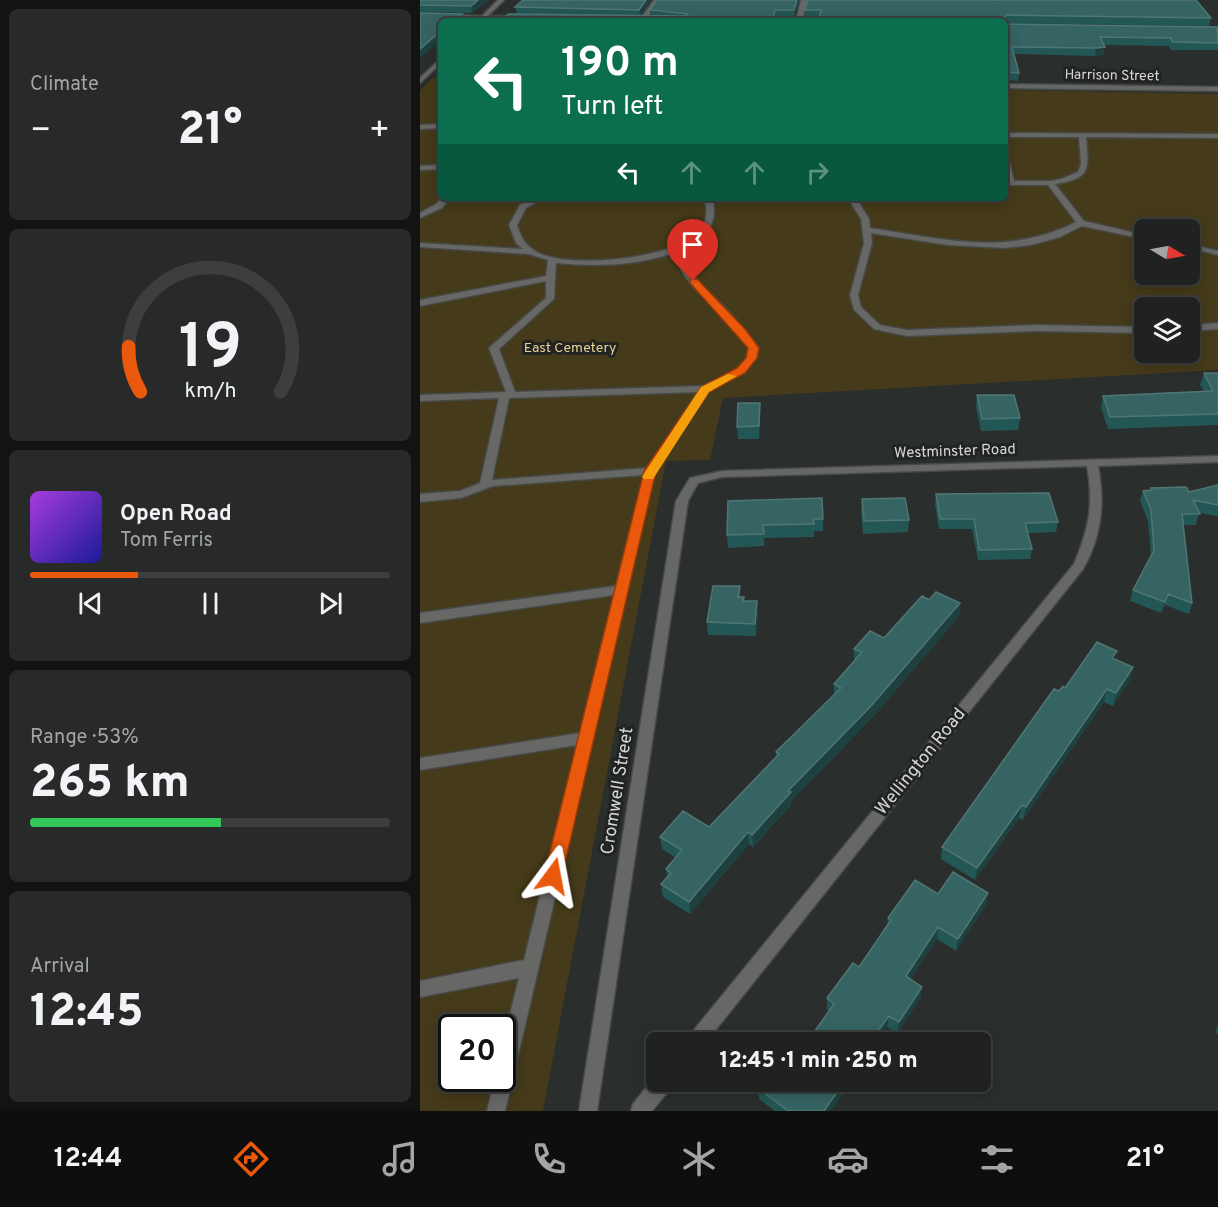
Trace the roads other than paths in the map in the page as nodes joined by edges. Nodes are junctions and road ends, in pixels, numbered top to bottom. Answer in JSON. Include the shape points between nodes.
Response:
{"nodes":[{"id":1,"x":501,"y":0,"type":"edge"},
{"id":2,"x":657,"y":0,"type":"edge"},
{"id":3,"x":804,"y":0,"type":"edge"},
{"id":4,"x":420,"y":16,"type":"edge"},
{"id":5,"x":461,"y":18,"type":"edge"},
{"id":6,"x":483,"y":18,"type":"edge"},
{"id":7,"x":644,"y":18,"type":"edge"},
{"id":8,"x":800,"y":18,"type":"edge"},
{"id":9,"x":438,"y":63,"type":"edge"},
{"id":10,"x":427,"y":74,"type":"junction"},
{"id":11,"x":438,"y":75,"type":"edge"},
{"id":12,"x":420,"y":81,"type":"edge"},
{"id":13,"x":1008,"y":86,"type":"edge"},
{"id":14,"x":1218,"y":89,"type":"edge"},
{"id":15,"x":438,"y":126,"type":"edge"},
{"id":16,"x":420,"y":127,"type":"edge"},
{"id":17,"x":1008,"y":135,"type":"edge"},
{"id":18,"x":1082,"y":136,"type":"junction"},
{"id":19,"x":1218,"y":136,"type":"edge"},
{"id":20,"x":424,"y":168,"type":"edge"},
{"id":21,"x":438,"y":177,"type":"edge"},
{"id":22,"x":1008,"y":183,"type":"edge"},
{"id":23,"x":1050,"y":183,"type":"junction"},
{"id":24,"x":443,"y":201,"type":"edge"},
{"id":25,"x":534,"y":201,"type":"edge"},
{"id":26,"x":708,"y":201,"type":"edge"},
{"id":27,"x":854,"y":201,"type":"edge"},
{"id":28,"x":420,"y":216,"type":"edge"},
{"id":29,"x":1081,"y":223,"type":"junction"},
{"id":30,"x":867,"y":230,"type":"junction"},
{"id":31,"x":1134,"y":235,"type":"edge"},
{"id":32,"x":420,"y":245,"type":"edge"},
{"id":33,"x":683,"y":247,"type":"junction"},
{"id":34,"x":1200,"y":248,"type":"edge"},
{"id":35,"x":536,"y":253,"type":"junction"},
{"id":36,"x":1218,"y":253,"type":"edge"},
{"id":37,"x":552,"y":258,"type":"junction"},
{"id":38,"x":550,"y":278,"type":"junction"},
{"id":39,"x":420,"y":303,"type":"edge"},
{"id":40,"x":1218,"y":326,"type":"edge"},
{"id":41,"x":1200,"y":327,"type":"edge"},
{"id":42,"x":1134,"y":330,"type":"edge"},
{"id":43,"x":705,"y":389,"type":"junction"},
{"id":44,"x":508,"y":396,"type":"junction"},
{"id":45,"x":420,"y":398,"type":"edge"},
{"id":46,"x":1218,"y":459,"type":"edge"},
{"id":47,"x":1092,"y":463,"type":"junction"},
{"id":48,"x":650,"y":471,"type":"junction"},
{"id":49,"x":694,"y":480,"type":"joint"},
{"id":50,"x":485,"y":486,"type":"junction"},
{"id":51,"x":420,"y":498,"type":"edge"},
{"id":52,"x":621,"y":590,"type":"junction"},
{"id":53,"x":420,"y":618,"type":"edge"},
{"id":54,"x":586,"y":738,"type":"junction"},
{"id":55,"x":420,"y":764,"type":"edge"},
{"id":56,"x":531,"y":967,"type":"junction"},
{"id":57,"x":420,"y":989,"type":"edge"},
{"id":58,"x":703,"y":1032,"type":"edge"},
{"id":59,"x":655,"y":1092,"type":"edge"},
{"id":60,"x":496,"y":1111,"type":"edge"},
{"id":61,"x":588,"y":1111,"type":"edge"},
{"id":62,"x":640,"y":1111,"type":"edge"}],
"edges":[{"from":1,"to":6,"type":"street"},
{"from":2,"to":7,"type":"street"},
{"from":3,"to":8,"type":"street"},
{"from":4,"to":5,"type":"street"},
{"from":9,"to":10,"type":"street"},
{"from":10,"to":11,"type":"street"},
{"from":10,"to":12,"type":"street"},
{"from":13,"to":14,"type":"street","name":"Harrison Street"},
{"from":15,"to":16,"type":"street"},
{"from":17,"to":18,"type":"street"},
{"from":18,"to":19,"type":"street"},
{"from":18,"to":23,"type":"street","via":[[1085,164],[1081,173],[1063,182]]},
{"from":20,"to":21,"type":"street"},
{"from":22,"to":23,"type":"street"},
{"from":23,"to":29,"type":"street"},
{"from":24,"to":28,"type":"street"},
{"from":25,"to":35,"type":"street","via":[[523,207],[513,225],[520,244]]},
{"from":26,"to":33,"type":"street","via":[[705,233]]},
{"from":27,"to":30,"type":"street"},
{"from":29,"to":30,"type":"street","via":[[1048,239],[990,244]]},
{"from":29,"to":31,"type":"street"},
{"from":30,"to":42,"type":"street","via":[[867,252],[854,295],[858,308],[877,327],[907,333],[1037,328]]},
{"from":32,"to":35,"type":"street"},
{"from":33,"to":37,"type":"street","via":[[612,263],[569,263]]},
{"from":33,"to":43,"type":"street","via":[[683,265],[693,281],[754,348],[752,358],[741,371]]},
{"from":34,"to":36,"type":"street"},
{"from":35,"to":37,"type":"street"},
{"from":37,"to":38,"type":"street"},
{"from":38,"to":39,"type":"street"},
{"from":38,"to":44,"type":"street","via":[[550,299],[494,348]]},
{"from":40,"to":41,"type":"street"},
{"from":43,"to":44,"type":"street"},
{"from":43,"to":48,"type":"street"},
{"from":44,"to":45,"type":"street"},
{"from":44,"to":50,"type":"street"},
{"from":46,"to":47,"type":"street","name":"Westminster Road"},
{"from":47,"to":49,"type":"street","name":"Westminster Road","via":[[722,474]]},
{"from":47,"to":58,"type":"street","name":"Wellington Road","via":[[1098,492],[1096,526],[1079,566]]},
{"from":48,"to":50,"type":"street"},
{"from":48,"to":52,"type":"street"},
{"from":49,"to":61,"type":"street","name":"Cromwell Street","via":[[682,501]]},
{"from":50,"to":51,"type":"street","via":[[461,494]]},
{"from":52,"to":53,"type":"street"},
{"from":52,"to":54,"type":"street"},
{"from":54,"to":55,"type":"street"},
{"from":54,"to":56,"type":"street"},
{"from":56,"to":57,"type":"street"},
{"from":56,"to":60,"type":"street"},
{"from":59,"to":62,"type":"street"}]}
